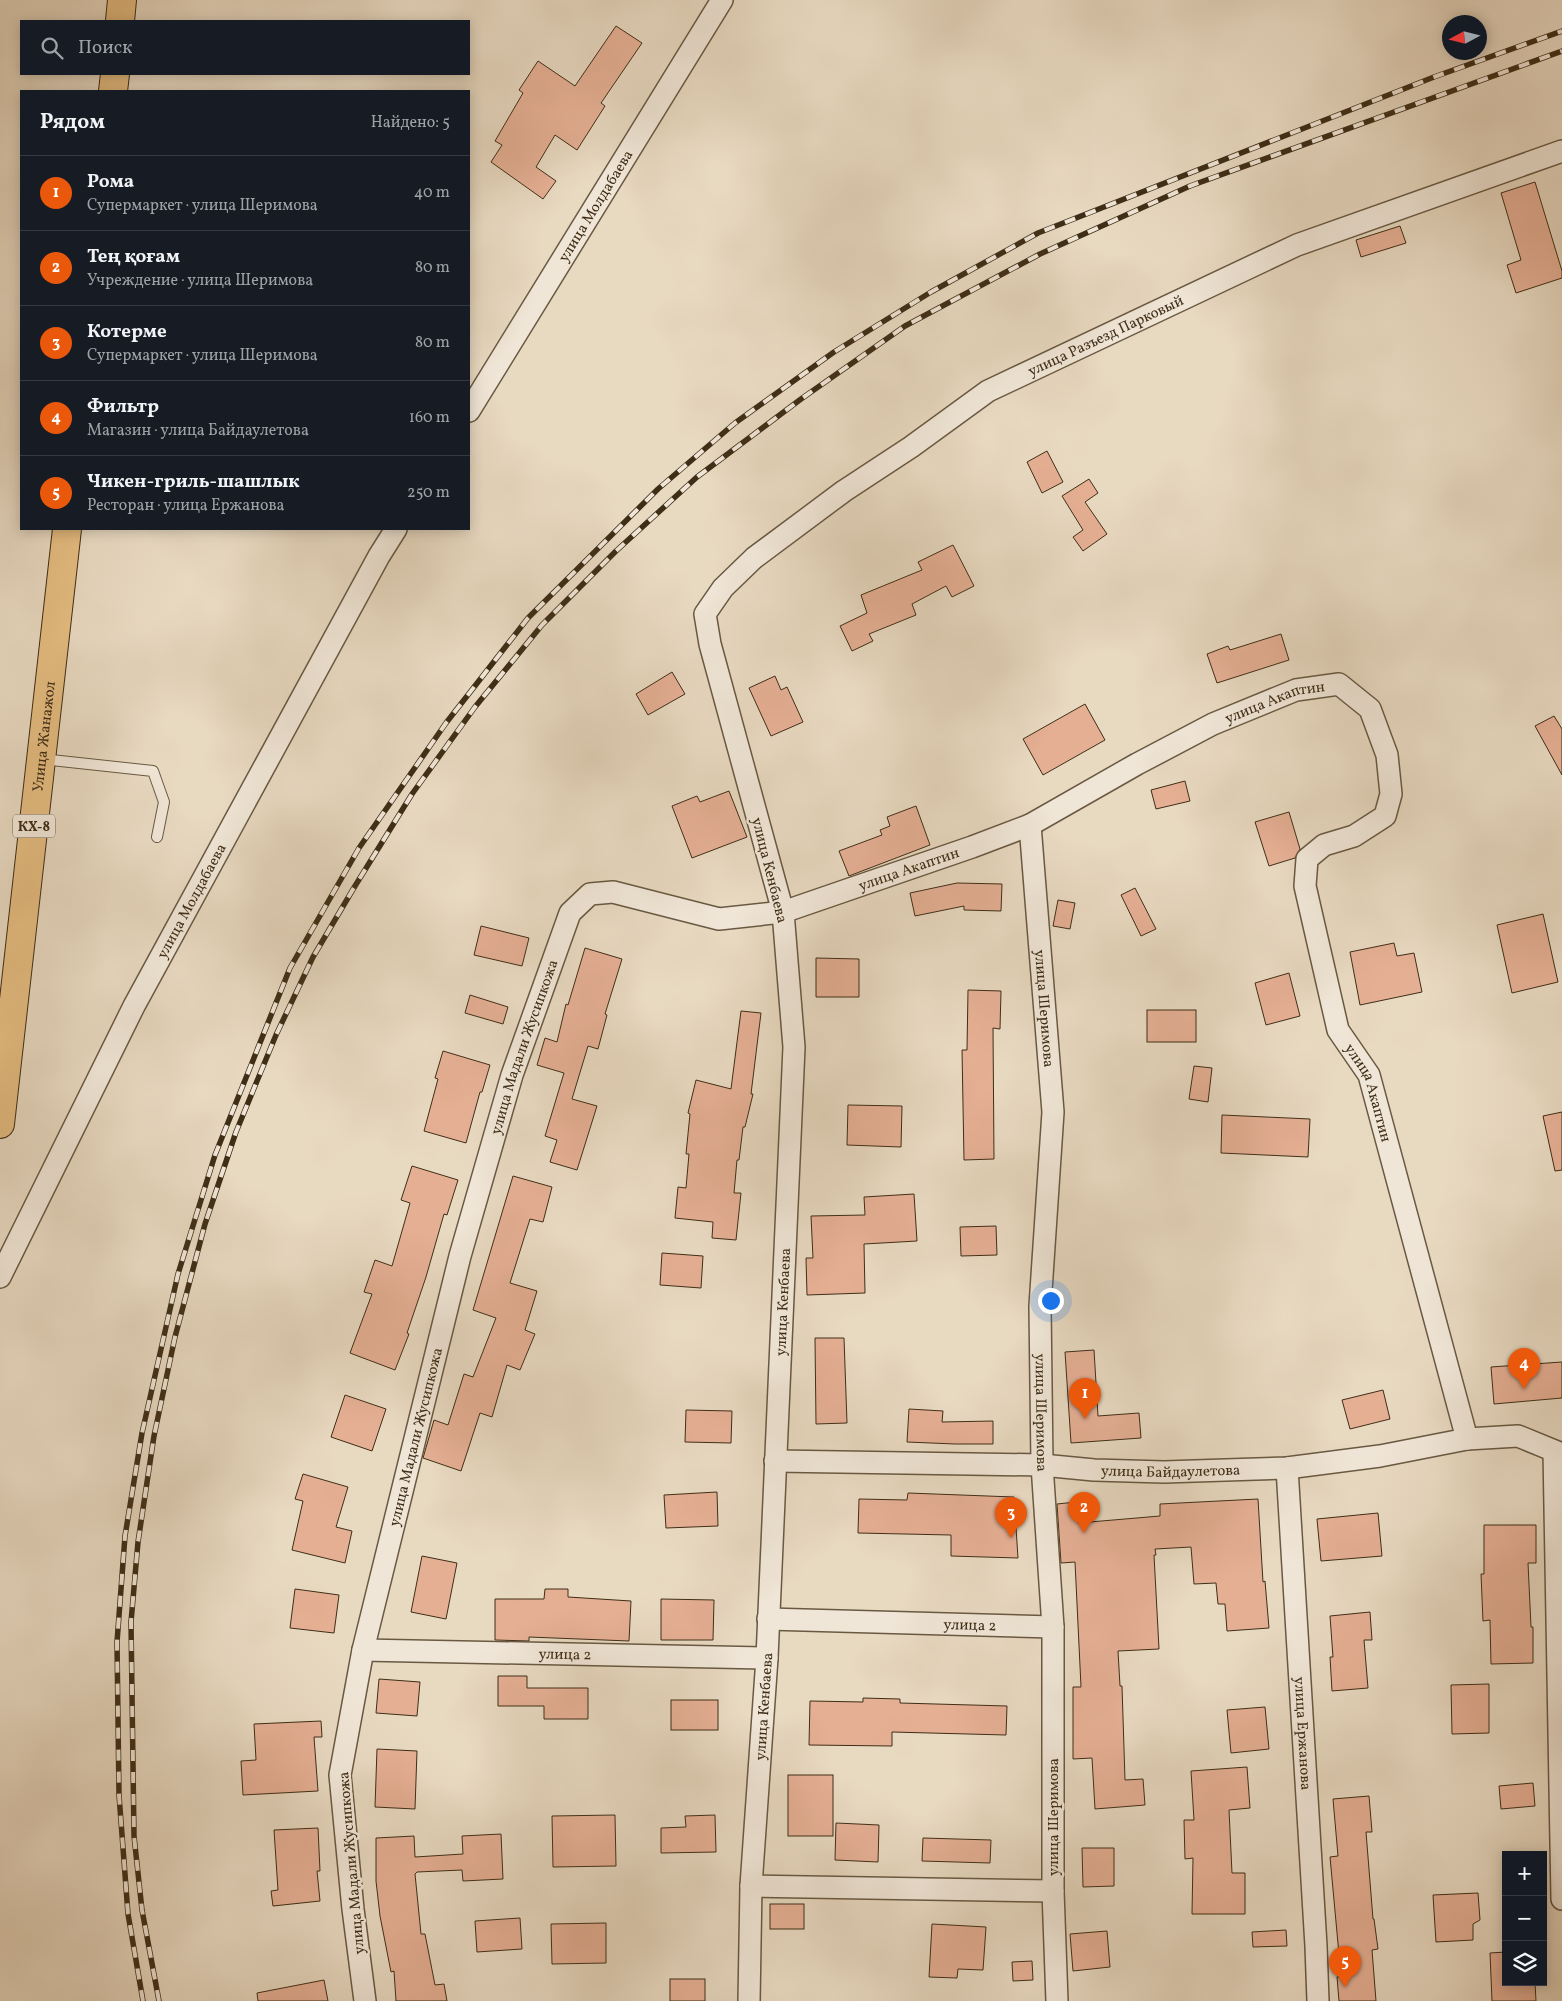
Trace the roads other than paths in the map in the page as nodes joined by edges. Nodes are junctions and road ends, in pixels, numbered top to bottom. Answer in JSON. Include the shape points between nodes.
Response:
{"nodes":[{"id":1,"x":122,"y":0,"type":"edge"},
{"id":2,"x":722,"y":0,"type":"edge"},
{"id":3,"x":120,"y":20,"type":"edge"},
{"id":4,"x":114,"y":75,"type":"edge"},
{"id":5,"x":113,"y":90,"type":"edge"},
{"id":6,"x":1562,"y":151,"type":"edge"},
{"id":7,"x":470,"y":409,"type":"edge"},
{"id":8,"x":67,"y":530,"type":"edge"},
{"id":9,"x":395,"y":530,"type":"edge"},
{"id":10,"x":705,"y":614,"type":"joint"},
{"id":11,"x":41,"y":759,"type":"junction"},
{"id":12,"x":1030,"y":825,"type":"junction"},
{"id":13,"x":157,"y":836,"type":"dead end"},
{"id":14,"x":590,"y":894,"type":"joint"},
{"id":15,"x":783,"y":912,"type":"junction"},
{"id":16,"x":0,"y":1124,"type":"edge"},
{"id":17,"x":0,"y":1278,"type":"edge"},
{"id":18,"x":1467,"y":1439,"type":"junction"},
{"id":19,"x":1559,"y":1449,"type":"edge"},
{"id":20,"x":775,"y":1461,"type":"junction"},
{"id":21,"x":1042,"y":1465,"type":"junction"},
{"id":22,"x":1287,"y":1468,"type":"junction"},
{"id":23,"x":768,"y":1619,"type":"junction"},
{"id":24,"x":1052,"y":1626,"type":"junction"},
{"id":25,"x":364,"y":1650,"type":"junction"},
{"id":26,"x":767,"y":1658,"type":"junction"},
{"id":27,"x":751,"y":1886,"type":"junction"},
{"id":28,"x":1053,"y":1891,"type":"junction"},
{"id":29,"x":1562,"y":1899,"type":"edge"},
{"id":30,"x":365,"y":2001,"type":"edge"},
{"id":31,"x":749,"y":2001,"type":"edge"},
{"id":32,"x":1057,"y":2001,"type":"edge"},
{"id":33,"x":1318,"y":2001,"type":"edge"}],
"edges":[{"from":1,"to":3,"type":"main road"},
{"from":2,"to":7,"type":"street","name":"улица Молдабаева"},
{"from":4,"to":5,"type":"main road"},
{"from":6,"to":10,"type":"street","name":"улица Разъезд Парковый","via":[[1297,245],[988,391],[754,558],[723,588]]},
{"from":8,"to":11,"type":"main road","name":"Улица Жанажол","number":"КХ-8"},
{"from":9,"to":17,"type":"street","name":"улица Молдабаева","via":[[134,1006]]},
{"from":10,"to":15,"type":"street","name":"улица Кенбаева","via":[[710,644]]},
{"from":11,"to":13,"type":"lane","via":[[153,771],[164,802]]},
{"from":11,"to":16,"type":"main road","name":"Улица Жанажол","number":"КХ-8"},
{"from":12,"to":15,"type":"street","name":"улица Акаптин"},
{"from":12,"to":18,"type":"street","name":"улица Акаптин","via":[[1213,724],[1296,690],[1339,684],[1370,709],[1387,755],[1391,794],[1385,816],[1354,836],[1324,845],[1307,859],[1305,886],[1338,1030],[1369,1075]]},
{"from":12,"to":21,"type":"street","name":"улица Шеримова","via":[[1054,1112],[1040,1306]]},
{"from":14,"to":15,"type":"street","name":"улица Акаптин","via":[[614,892],[719,919]]},
{"from":14,"to":25,"type":"street","name":"улица Мадали Жусипкожа","via":[[570,913],[512,1075],[460,1256]]},
{"from":15,"to":20,"type":"street","name":"улица Кенбаева","via":[[794,1047]]},
{"from":18,"to":19,"type":"street","name":"улица Байдаулетова","via":[[1518,1436]]},
{"from":18,"to":22,"type":"street","name":"улица Байдаулетова","via":[[1380,1456]]},
{"from":19,"to":29,"type":"street"},
{"from":20,"to":21,"type":"street","name":"улица Байдаулетова"},
{"from":20,"to":23,"type":"street","name":"улица Кенбаева"},
{"from":21,"to":22,"type":"street","name":"улица Байдаулетова","via":[[1164,1472]]},
{"from":21,"to":24,"type":"street","name":"улица Шеримова"},
{"from":22,"to":33,"type":"street","name":"улица Ержанова"},
{"from":23,"to":24,"type":"street","name":"улица 2"},
{"from":23,"to":26,"type":"street","name":"улица Кенбаева"},
{"from":24,"to":28,"type":"street","name":"улица Шеримова"},
{"from":25,"to":26,"type":"street","name":"улица 2"},
{"from":25,"to":30,"type":"street","name":"улица Мадали Жусипкожа","via":[[340,1775]]},
{"from":26,"to":27,"type":"street","name":"улица Кенбаева"},
{"from":27,"to":28,"type":"street"},
{"from":27,"to":31,"type":"street","name":"улица Кенбаева"},
{"from":28,"to":32,"type":"street","name":"улица Шеримова"}]}
